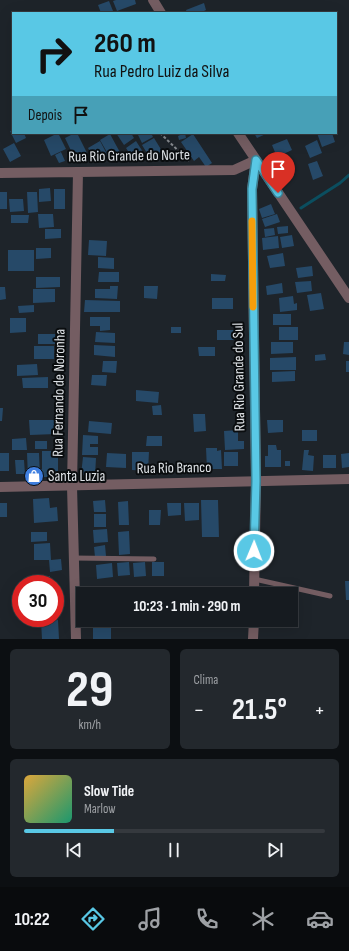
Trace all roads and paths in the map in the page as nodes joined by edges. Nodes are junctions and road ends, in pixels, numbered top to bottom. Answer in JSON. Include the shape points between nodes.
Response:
{"nodes":[{"id":1,"x":153,"y":0,"type":"edge"},
{"id":2,"x":160,"y":12,"type":"edge"},
{"id":3,"x":161,"y":134,"type":"edge"},
{"id":4,"x":239,"y":134,"type":"edge"},
{"id":5,"x":256,"y":160,"type":"junction"},
{"id":6,"x":194,"y":171,"type":"junction"},
{"id":7,"x":78,"y":172,"type":"junction"},
{"id":8,"x":0,"y":173,"type":"edge"},
{"id":9,"x":349,"y":298,"type":"edge"},
{"id":10,"x":349,"y":479,"type":"edge"},
{"id":11,"x":256,"y":481,"type":"junction"},
{"id":12,"x":72,"y":486,"type":"junction"},
{"id":13,"x":0,"y":487,"type":"edge"},
{"id":14,"x":74,"y":558,"type":"junction"},
{"id":15,"x":154,"y":559,"type":"dead end"},
{"id":16,"x":254,"y":578,"type":"junction"},
{"id":17,"x":254,"y":587,"type":"edge"},
{"id":18,"x":330,"y":596,"type":"dead end"},
{"id":19,"x":254,"y":627,"type":"edge"},
{"id":20,"x":76,"y":639,"type":"edge"},
{"id":21,"x":253,"y":639,"type":"edge"}],
"edges":[{"from":1,"to":2,"type":"street"},
{"from":3,"to":6,"type":"path","via":[[191,164]]},
{"from":4,"to":5,"type":"street"},
{"from":5,"to":6,"type":"street","name":"Rua Rio Grande do Norte","via":[[234,170]]},
{"from":5,"to":9,"type":"street"},
{"from":5,"to":11,"type":"street","name":"Rua Rio Grande do Sul","via":[[252,189]]},
{"from":6,"to":7,"type":"street","name":"Rua Rio Grande do Norte"},
{"from":7,"to":8,"type":"street","name":"Rua Rio Grande do Norte"},
{"from":7,"to":12,"type":"street","name":"Rua Fernando de Noronha"},
{"from":10,"to":11,"type":"street","name":"Rua Rio Branco"},
{"from":11,"to":12,"type":"street","name":"Rua Rio Branco"},
{"from":11,"to":16,"type":"street","name":"Rua Rio Grande do Sul"},
{"from":12,"to":13,"type":"street","name":"Rua Rio Branco"},
{"from":12,"to":14,"type":"street","name":"Rua Fernando de Noronha"},
{"from":14,"to":15,"type":"lane"},
{"from":14,"to":20,"type":"street","name":"Rua Fernando de Noronha"},
{"from":16,"to":17,"type":"street","name":"Rua Rio Grande do Sul"},
{"from":16,"to":18,"type":"lane"},
{"from":19,"to":21,"type":"street"}]}
